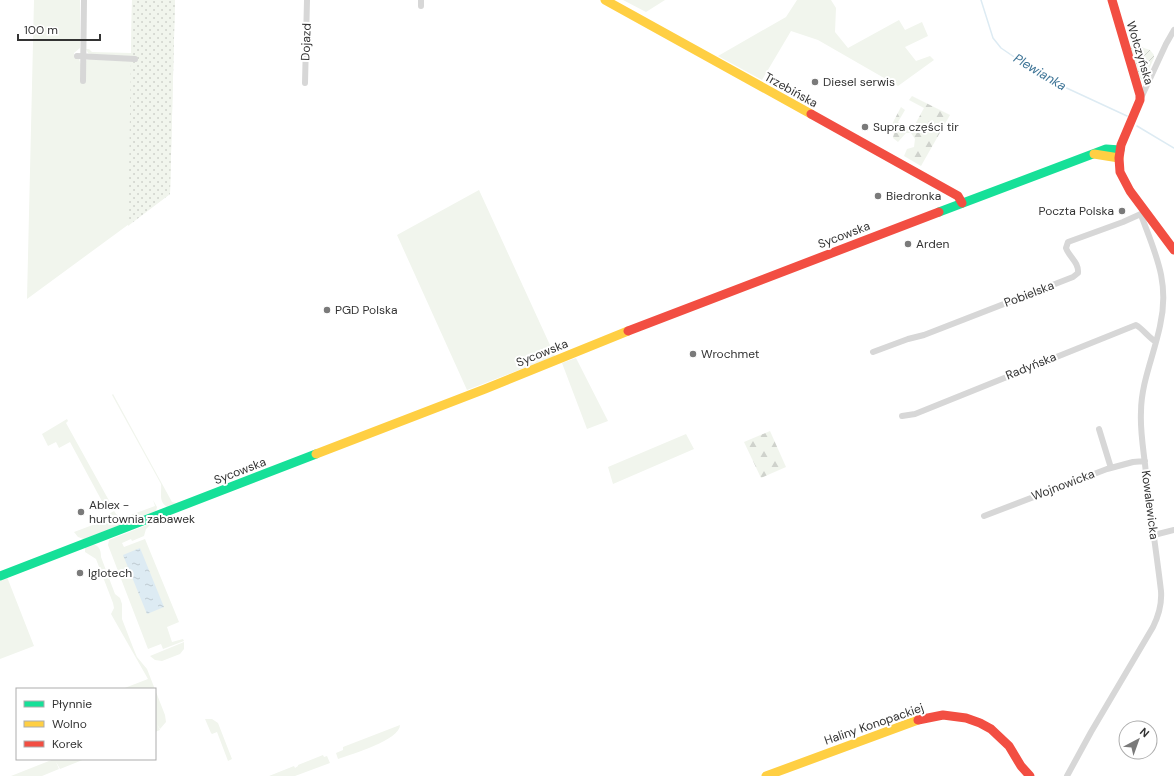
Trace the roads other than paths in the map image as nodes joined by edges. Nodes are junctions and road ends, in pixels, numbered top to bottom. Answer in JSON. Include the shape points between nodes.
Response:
{"nodes":[{"id":1,"x":84,"y":0,"type":"edge"},
{"id":2,"x":307,"y":0,"type":"edge"},
{"id":3,"x":605,"y":0,"type":"edge"},
{"id":4,"x":1112,"y":0,"type":"edge"},
{"id":5,"x":1174,"y":30,"type":"edge"},
{"id":6,"x":80,"y":57,"type":"junction"},
{"id":7,"x":135,"y":59,"type":"dead end"},
{"id":8,"x":82,"y":81,"type":"dead end"},
{"id":9,"x":305,"y":83,"type":"dead end"},
{"id":10,"x":1140,"y":100,"type":"junction"},
{"id":11,"x":1119,"y":154,"type":"junction"},
{"id":12,"x":962,"y":203,"type":"junction"},
{"id":13,"x":1143,"y":213,"type":"junction"},
{"id":14,"x":1163,"y":235,"type":"junction"},
{"id":15,"x":1152,"y":243,"type":"junction"},
{"id":16,"x":1174,"y":250,"type":"edge"},
{"id":17,"x":1156,"y":342,"type":"junction"},
{"id":18,"x":873,"y":352,"type":"dead end"},
{"id":19,"x":902,"y":416,"type":"dead end"},
{"id":20,"x":1099,"y":429,"type":"dead end"},
{"id":21,"x":1144,"y":461,"type":"junction"},
{"id":22,"x":1111,"y":468,"type":"junction"},
{"id":23,"x":984,"y":516,"type":"dead end"},
{"id":24,"x":1174,"y":530,"type":"edge"},
{"id":25,"x":1154,"y":535,"type":"junction"},
{"id":26,"x":0,"y":576,"type":"edge"},
{"id":27,"x":1021,"y":766,"type":"junction"},
{"id":28,"x":766,"y":776,"type":"edge"},
{"id":29,"x":1023,"y":776,"type":"edge"},
{"id":30,"x":1030,"y":776,"type":"edge"},
{"id":31,"x":1067,"y":776,"type":"edge"}],
"edges":[{"from":1,"to":6,"type":"street"},
{"from":2,"to":9,"type":"street","name":"Dojazd"},
{"from":3,"to":12,"type":"street","name":"Trzebińska","via":[[955,194]]},
{"from":4,"to":10,"type":"street","name":"Wołczyńska"},
{"from":5,"to":10,"type":"street"},
{"from":6,"to":7,"type":"street"},
{"from":6,"to":8,"type":"street"},
{"from":10,"to":11,"type":"street","name":"Wołczyńska"},
{"from":11,"to":12,"type":"street","name":"Sycowska","via":[[1106,149]]},
{"from":11,"to":13,"type":"street","via":[[1119,167],[1123,179]]},
{"from":12,"to":26,"type":"street","name":"Sycowska"},
{"from":13,"to":14,"type":"street"},
{"from":13,"to":15,"type":"street","name":"Kowalewicka"},
{"from":13,"to":18,"type":"street","name":"Pobielska","via":[[1068,242],[1067,252],[1078,270],[1074,277]]},
{"from":14,"to":15,"type":"street"},
{"from":14,"to":16,"type":"street"},
{"from":15,"to":17,"type":"street","name":"Kowalewicka","via":[[1164,288],[1161,324]]},
{"from":17,"to":19,"type":"street","name":"Radyńska","via":[[1136,325],[915,414]]},
{"from":17,"to":21,"type":"street","name":"Kowalewicka","via":[[1141,398]]},
{"from":20,"to":22,"type":"street"},
{"from":21,"to":22,"type":"street","name":"Wojnowicka"},
{"from":21,"to":25,"type":"street","name":"Kowalewicka"},
{"from":22,"to":23,"type":"street","name":"Wojnowicka"},
{"from":24,"to":25,"type":"street"},
{"from":25,"to":31,"type":"street","name":"Kowalewicka","via":[[1161,593],[1158,616]]},
{"from":27,"to":28,"type":"street","name":"Haliny Konopackiej","via":[[1009,746],[990,729],[966,718],[943,715],[916,720]]},
{"from":27,"to":29,"type":"street","name":"Haliny Konopackiej"},
{"from":27,"to":30,"type":"street","name":"Haliny Konopackiej"}]}
